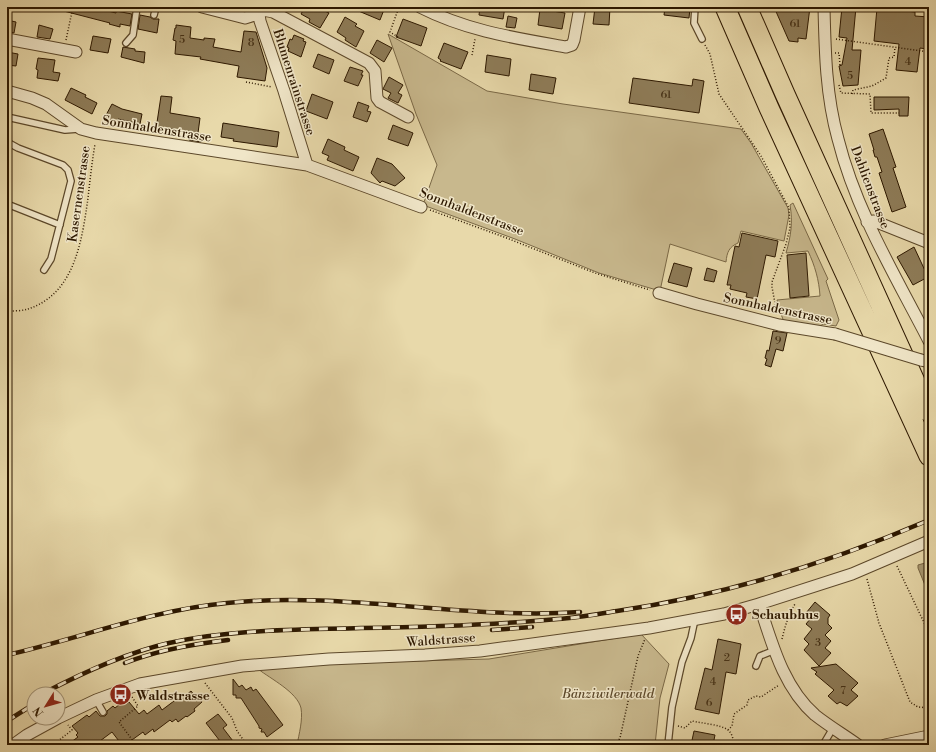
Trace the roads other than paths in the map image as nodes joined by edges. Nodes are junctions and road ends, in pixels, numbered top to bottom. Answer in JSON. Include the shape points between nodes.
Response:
{"nodes":[{"id":1,"x":137,"y":7,"type":"edge"},
{"id":2,"x":156,"y":7,"type":"edge"},
{"id":3,"x":202,"y":7,"type":"edge"},
{"id":4,"x":420,"y":7,"type":"edge"},
{"id":5,"x":580,"y":7,"type":"edge"},
{"id":6,"x":696,"y":7,"type":"edge"},
{"id":7,"x":824,"y":7,"type":"edge"},
{"id":8,"x":258,"y":10,"type":"edge"},
{"id":9,"x":727,"y":12,"type":"edge"},
{"id":10,"x":749,"y":12,"type":"edge"},
{"id":11,"x":154,"y":15,"type":"dead end"},
{"id":12,"x":7,"y":39,"type":"edge"},
{"id":13,"x":702,"y":39,"type":"road end"},
{"id":14,"x":126,"y":43,"type":"dead end"},
{"id":15,"x":76,"y":52,"type":"dead end"},
{"id":16,"x":7,"y":91,"type":"edge"},
{"id":17,"x":7,"y":117,"type":"edge"},
{"id":18,"x":408,"y":117,"type":"dead end"},
{"id":19,"x":81,"y":129,"type":"junction"},
{"id":20,"x":7,"y":142,"type":"edge"},
{"id":21,"x":307,"y":165,"type":"junction"},
{"id":22,"x":7,"y":204,"type":"edge"},
{"id":23,"x":421,"y":207,"type":"road end"},
{"id":24,"x":867,"y":222,"type":"junction"},
{"id":25,"x":60,"y":226,"type":"junction"},
{"id":26,"x":929,"y":243,"type":"edge"},
{"id":27,"x":44,"y":270,"type":"dead end"},
{"id":28,"x":659,"y":293,"type":"road end"},
{"id":29,"x":929,"y":341,"type":"edge"},
{"id":30,"x":925,"y":361,"type":"edge"},
{"id":31,"x":929,"y":412,"type":"edge"},
{"id":32,"x":929,"y":456,"type":"edge"},
{"id":33,"x":929,"y":541,"type":"edge"},
{"id":34,"x":759,"y":604,"type":"junction"},
{"id":35,"x":695,"y":619,"type":"junction"},
{"id":36,"x":778,"y":647,"type":"junction"},
{"id":37,"x":756,"y":666,"type":"dead end"},
{"id":38,"x":96,"y":700,"type":"junction"},
{"id":39,"x":103,"y":712,"type":"dead end"},
{"id":40,"x":66,"y":714,"type":"edge"},
{"id":41,"x":43,"y":726,"type":"edge"},
{"id":42,"x":833,"y":728,"type":"junction"},
{"id":43,"x":929,"y":736,"type":"edge"},
{"id":44,"x":13,"y":745,"type":"edge"},
{"id":45,"x":668,"y":745,"type":"edge"},
{"id":46,"x":823,"y":745,"type":"edge"},
{"id":47,"x":858,"y":745,"type":"edge"},
{"id":48,"x":885,"y":745,"type":"edge"}],
"edges":[{"from":1,"to":14,"type":"lane","via":[[133,35]]},
{"from":2,"to":11,"type":"lane"},
{"from":3,"to":8,"type":"street","via":[[245,18]]},
{"from":4,"to":5,"type":"street","via":[[442,18],[477,29],[566,47],[572,45],[574,40]]},
{"from":6,"to":13,"type":"lane","via":[[694,23]]},
{"from":7,"to":24,"type":"street","name":"Dahlienstrasse","via":[[828,93],[837,139],[848,176]]},
{"from":8,"to":18,"type":"street","via":[[273,12],[370,63],[375,71],[377,98]]},
{"from":8,"to":21,"type":"street","name":"Blumenrainstrasse"},
{"from":9,"to":32,"type":"highway"},
{"from":10,"to":31,"type":"highway"},
{"from":12,"to":15,"type":"street"},
{"from":16,"to":19,"type":"street","name":"Sonnhaldenstrasse","via":[[46,104]]},
{"from":17,"to":19,"type":"lane","via":[[65,130]]},
{"from":19,"to":21,"type":"street","name":"Sonnhaldenstrasse"},
{"from":20,"to":25,"type":"lane","via":[[63,165],[68,170],[71,181]]},
{"from":21,"to":23,"type":"street","name":"Sonnhaldenstrasse"},
{"from":22,"to":25,"type":"lane"},
{"from":24,"to":26,"type":"street","via":[[874,221]]},
{"from":24,"to":29,"type":"street","name":"Dahlienstrasse"},
{"from":25,"to":27,"type":"lane","via":[[51,259]]},
{"from":28,"to":30,"type":"street","name":"Sonnhaldenstrasse","bridge":true,"via":[[779,325],[834,334]]},
{"from":33,"to":34,"type":"street","via":[[852,574]]},
{"from":34,"to":35,"type":"street","name":"Waldstrasse"},
{"from":34,"to":36,"type":"street"},
{"from":35,"to":38,"type":"street","name":"Waldstrasse","via":[[649,628],[480,651],[242,666],[140,684]]},
{"from":35,"to":45,"type":"lane","via":[[672,707]]},
{"from":36,"to":37,"type":"lane","via":[[760,656]]},
{"from":36,"to":42,"type":"street","via":[[787,680],[815,715]]},
{"from":38,"to":39,"type":"lane"},
{"from":38,"to":40,"type":"street","name":"Waldstrasse"},
{"from":41,"to":44,"type":"street","name":"Waldstrasse"},
{"from":42,"to":46,"type":"lane"},
{"from":42,"to":47,"type":"street"},
{"from":43,"to":48,"type":"street"}]}
